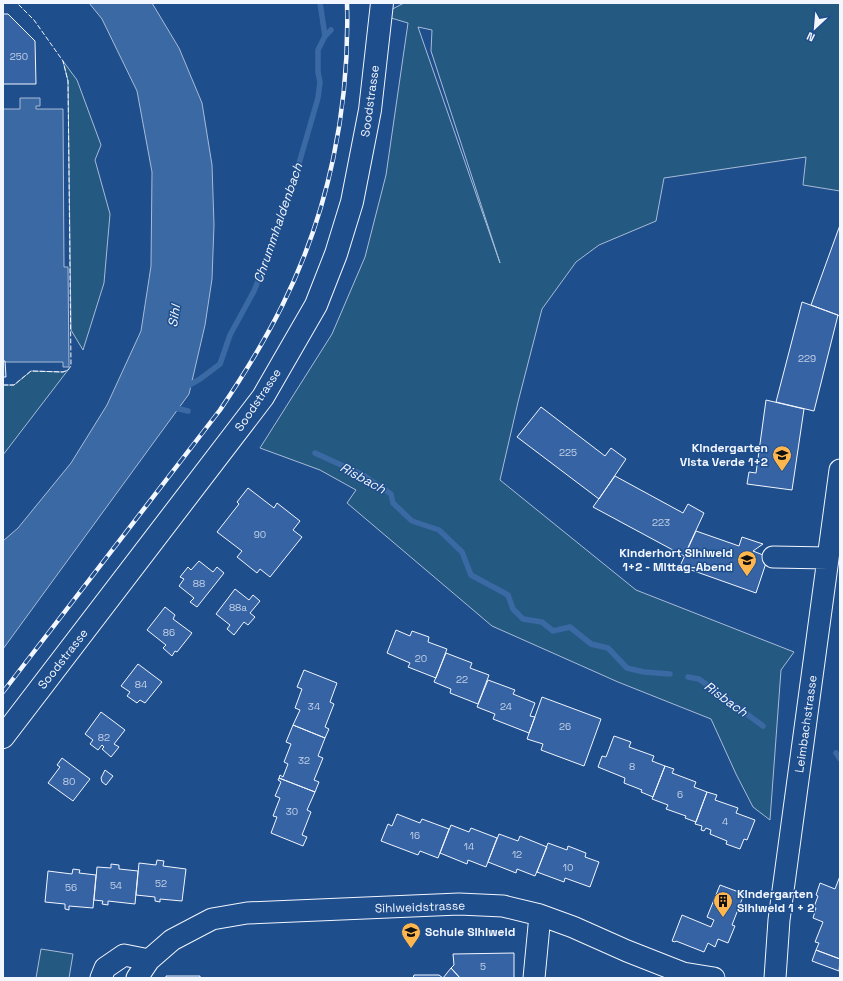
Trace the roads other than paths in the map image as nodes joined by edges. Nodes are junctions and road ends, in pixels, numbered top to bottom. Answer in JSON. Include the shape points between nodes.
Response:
{"nodes":[{"id":1,"x":382,"y":3,"type":"edge"},
{"id":2,"x":840,"y":470,"type":"edge"},
{"id":3,"x":773,"y":557,"type":"dead end"},
{"id":4,"x":828,"y":558,"type":"junction"},
{"id":5,"x":3,"y":737,"type":"edge"},
{"id":6,"x":540,"y":915,"type":"junction"},
{"id":7,"x":149,"y":960,"type":"junction"},
{"id":8,"x":657,"y":971,"type":"edge"},
{"id":9,"x":101,"y":978,"type":"edge"},
{"id":10,"x":137,"y":978,"type":"edge"},
{"id":11,"x":534,"y":978,"type":"edge"},
{"id":12,"x":714,"y":978,"type":"edge"},
{"id":13,"x":775,"y":978,"type":"edge"}],
"edges":[{"from":1,"to":5,"type":"main road","name":"Soodstrasse","via":[[370,110],[352,202],[336,254],[316,305],[263,398]]},
{"from":2,"to":4,"type":"street","name":"Leimbachstrasse"},
{"from":3,"to":4,"type":"street"},
{"from":4,"to":13,"type":"street","name":"Leimbachstrasse","via":[[779,920]]},
{"from":6,"to":7,"type":"street","name":"Sihlweidstrasse","via":[[503,906],[459,904],[247,913],[212,919],[172,940]]},
{"from":6,"to":8,"type":"street","name":"Sihlweidstrasse","via":[[627,951]]},
{"from":6,"to":11,"type":"street"},
{"from":7,"to":9,"type":"street","via":[[124,955],[105,968]]},
{"from":7,"to":10,"type":"street","name":"Sihlweidstrasse"},
{"from":8,"to":12,"type":"street","name":"Sihlweidstrasse"}]}
